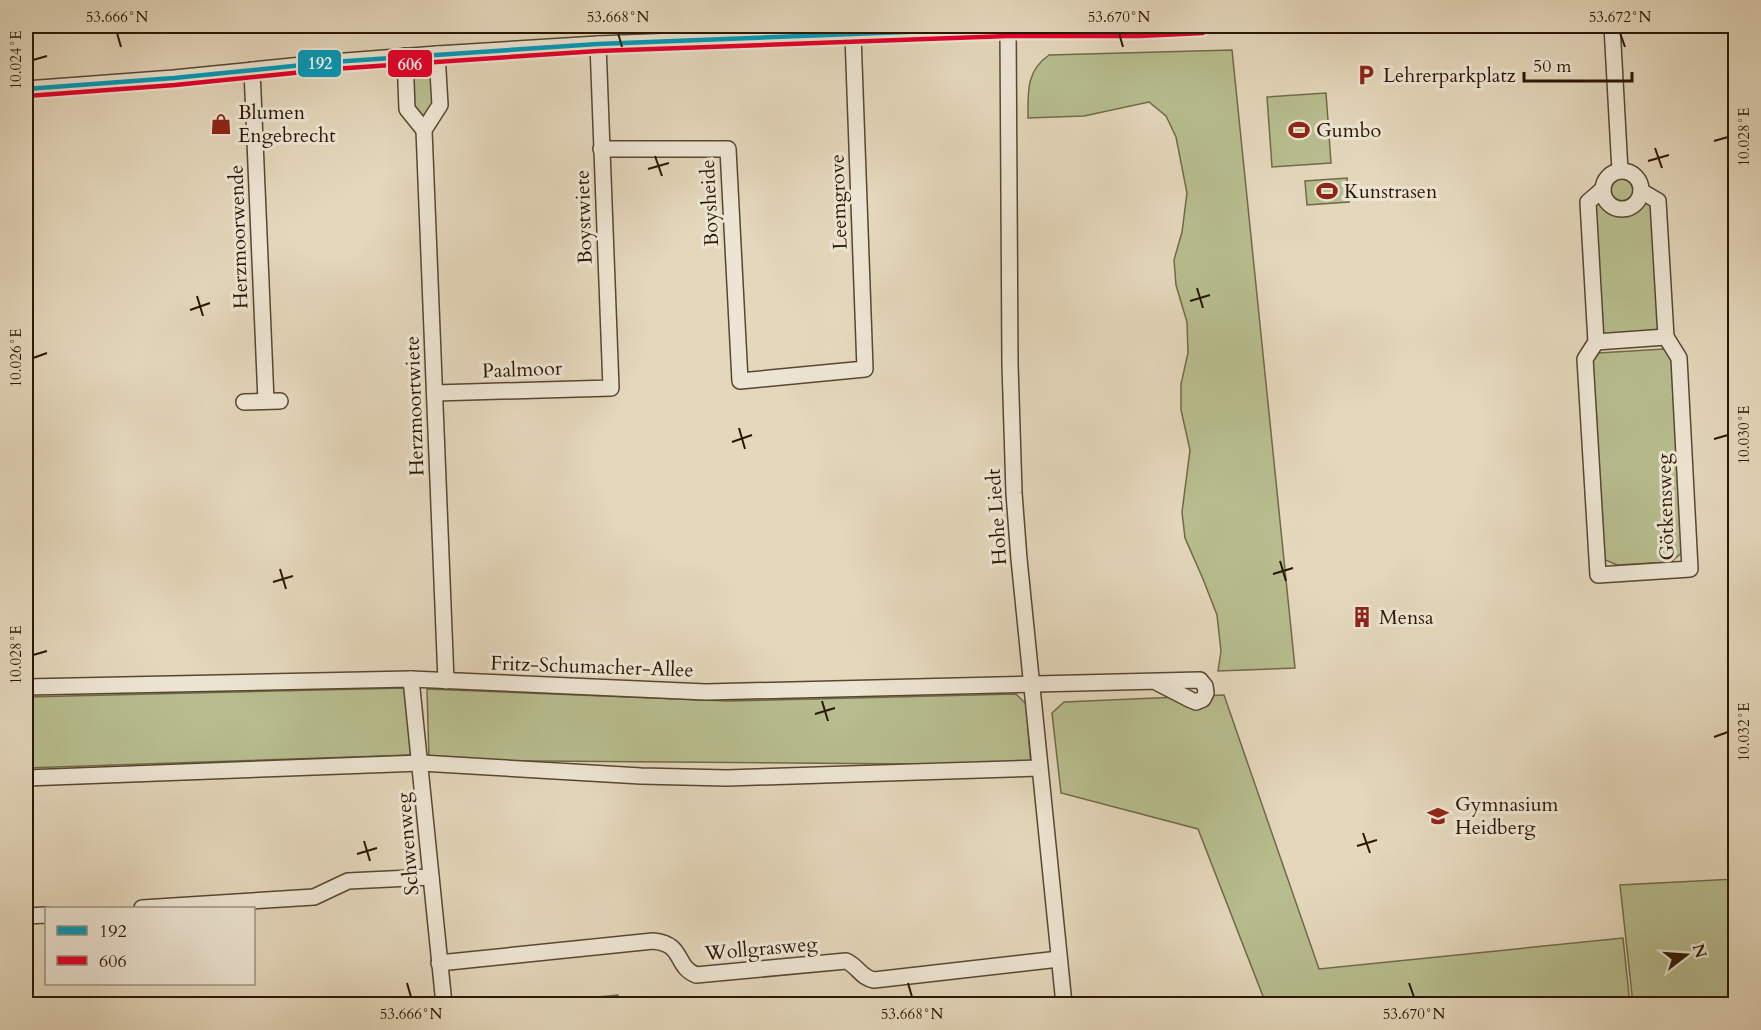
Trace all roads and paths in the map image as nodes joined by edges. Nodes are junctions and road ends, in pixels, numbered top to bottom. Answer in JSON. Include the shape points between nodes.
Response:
{"nodes":[{"id":1,"x":1203,"y":26,"type":"edge"},
{"id":2,"x":1612,"y":26,"type":"edge"},
{"id":3,"x":1008,"y":27,"type":"edge"},
{"id":4,"x":853,"y":35,"type":"junction"},
{"id":5,"x":598,"y":44,"type":"junction"},
{"id":6,"x":437,"y":54,"type":"junction"},
{"id":7,"x":405,"y":57,"type":"junction"},
{"id":8,"x":252,"y":70,"type":"junction"},
{"id":9,"x":26,"y":89,"type":"edge"},
{"id":10,"x":424,"y":130,"type":"junction"},
{"id":11,"x":601,"y":149,"type":"junction"},
{"id":12,"x":1620,"y":171,"type":"junction"},
{"id":13,"x":1603,"y":189,"type":"junction"},
{"id":14,"x":1641,"y":191,"type":"junction"},
{"id":15,"x":1666,"y":337,"type":"junction"},
{"id":16,"x":1596,"y":342,"type":"junction"},
{"id":17,"x":740,"y":381,"type":"joint"},
{"id":18,"x":611,"y":388,"type":"joint"},
{"id":19,"x":435,"y":393,"type":"junction"},
{"id":20,"x":244,"y":402,"type":"dead end"},
{"id":21,"x":411,"y":679,"type":"junction"},
{"id":22,"x":446,"y":681,"type":"junction"},
{"id":23,"x":1156,"y":682,"type":"dead end"},
{"id":24,"x":1032,"y":684,"type":"junction"},
{"id":25,"x":26,"y":687,"type":"edge"},
{"id":26,"x":421,"y":763,"type":"junction"},
{"id":27,"x":1039,"y":768,"type":"junction"},
{"id":28,"x":26,"y":778,"type":"edge"},
{"id":29,"x":431,"y":877,"type":"junction"},
{"id":30,"x":171,"y":907,"type":"edge"},
{"id":31,"x":45,"y":915,"type":"edge"},
{"id":32,"x":26,"y":916,"type":"edge"},
{"id":33,"x":1059,"y":959,"type":"junction"},
{"id":34,"x":440,"y":963,"type":"junction"},
{"id":35,"x":444,"y":1005,"type":"edge"},
{"id":36,"x":1064,"y":1005,"type":"edge"}],
"edges":[{"from":1,"to":3,"type":"street"},
{"from":2,"to":12,"type":"street"},
{"from":3,"to":4,"type":"street"},
{"from":3,"to":24,"type":"street","name":"Hohe Liedt","via":[[1013,457]]},
{"from":4,"to":5,"type":"street"},
{"from":4,"to":17,"type":"street","name":"Leemgrove","via":[[866,369]]},
{"from":5,"to":6,"type":"street"},
{"from":5,"to":11,"type":"street","name":"Boystwiete"},
{"from":6,"to":7,"type":"street"},
{"from":6,"to":10,"type":"street","via":[[440,105]]},
{"from":7,"to":8,"type":"street"},
{"from":7,"to":10,"type":"street","via":[[407,109]]},
{"from":8,"to":9,"type":"street"},
{"from":8,"to":20,"type":"street","name":"Herzmoorwende","via":[[273,401]]},
{"from":10,"to":19,"type":"street","name":"Herzmoortwiete"},
{"from":11,"to":17,"type":"street","name":"Boysheide","via":[[728,149]]},
{"from":11,"to":18,"type":"street","name":"Boystwiete"},
{"from":12,"to":13,"type":"street","via":[[1610,175]]},
{"from":12,"to":14,"type":"street","via":[[1638,179]]},
{"from":13,"to":14,"type":"street","via":[[1610,205],[1621,210],[1637,202]]},
{"from":13,"to":16,"type":"street","name":"Götkensweg","via":[[1588,202]]},
{"from":14,"to":15,"type":"street","name":"Götkensweg","via":[[1658,201]]},
{"from":15,"to":16,"type":"street"},
{"from":15,"to":16,"type":"street","name":"Götkensweg","via":[[1679,358],[1690,569],[1598,575],[1585,359]]},
{"from":18,"to":19,"type":"street","name":"Paalmoor"},
{"from":19,"to":22,"type":"street","name":"Herzmoortwiete"},
{"from":21,"to":22,"type":"street","name":"Fritz-Schumacher-Allee"},
{"from":21,"to":25,"type":"street","name":"Fritz-Schumacher-Allee"},
{"from":21,"to":26,"type":"street","name":"Schwenweg"},
{"from":22,"to":24,"type":"street","name":"Fritz-Schumacher-Allee","via":[[706,692]]},
{"from":23,"to":24,"type":"street","name":"Fritz-Schumacher-Allee"},
{"from":24,"to":27,"type":"street","name":"Hohe Liedt"},
{"from":26,"to":27,"type":"street","via":[[728,778]]},
{"from":26,"to":28,"type":"street"},
{"from":26,"to":29,"type":"street","name":"Schwenweg"},
{"from":27,"to":33,"type":"street","name":"Hohe Liedt"},
{"from":29,"to":30,"type":"street","via":[[348,881],[314,897]]},
{"from":29,"to":34,"type":"street","name":"Schwenweg"},
{"from":31,"to":32,"type":"street"},
{"from":33,"to":34,"type":"street","name":"Wollgrasweg","via":[[874,980],[864,977],[846,961],[696,975],[686,969],[669,944],[653,941]]},
{"from":33,"to":36,"type":"street","name":"Hohe Liedt"},
{"from":34,"to":35,"type":"street","name":"Schwenweg"}]}
